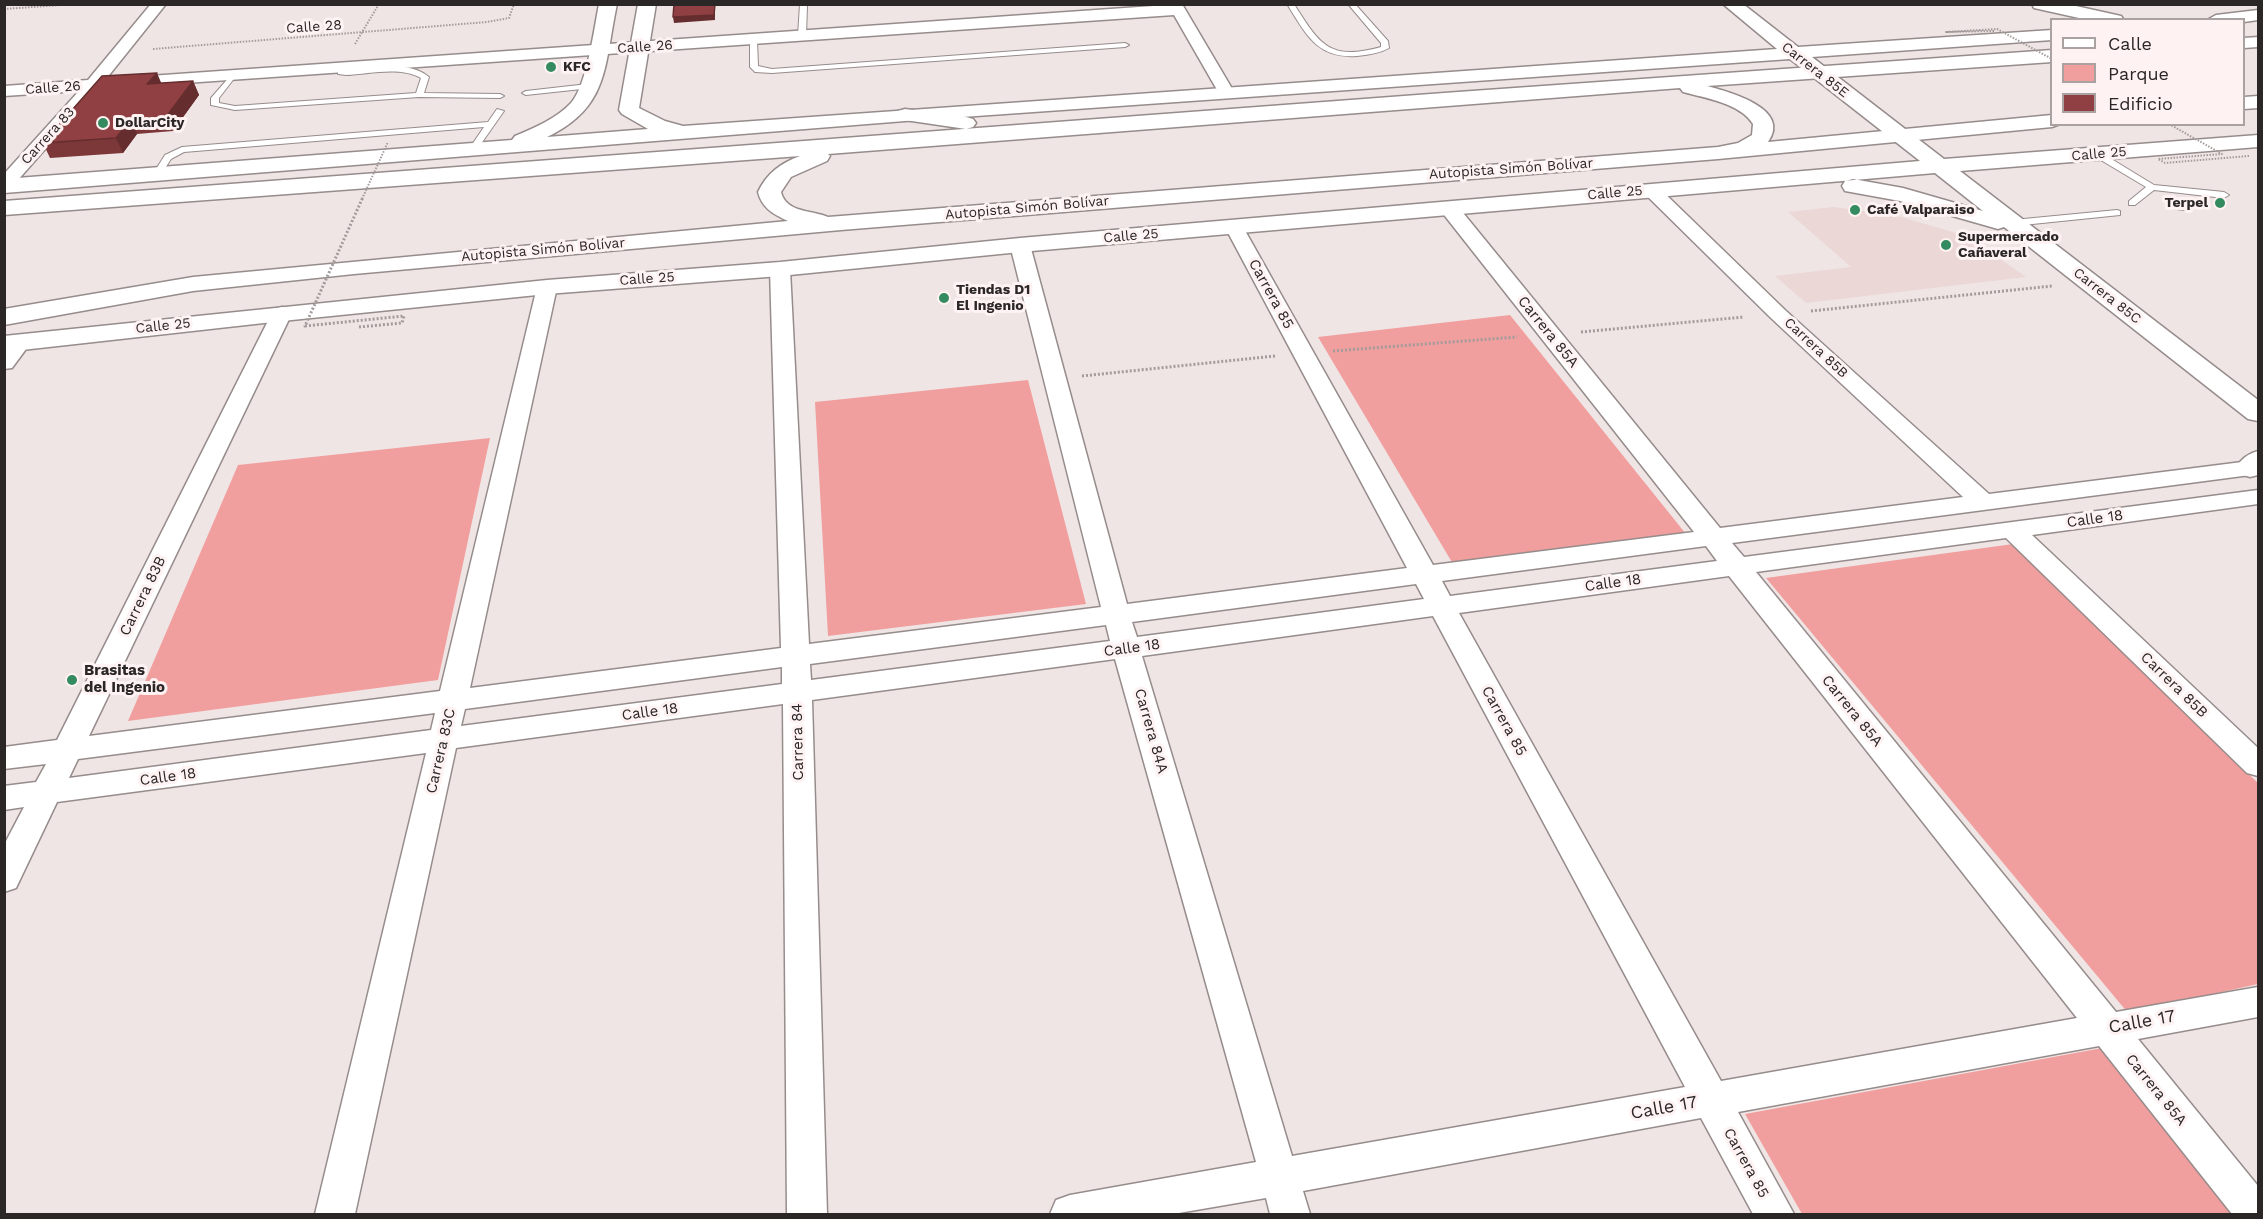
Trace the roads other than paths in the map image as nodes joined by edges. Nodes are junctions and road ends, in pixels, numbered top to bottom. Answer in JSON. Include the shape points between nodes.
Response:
{"nodes":[{"id":1,"x":159,"y":4,"type":"edge"},
{"id":2,"x":608,"y":4,"type":"edge"},
{"id":3,"x":648,"y":4,"type":"edge"},
{"id":4,"x":1290,"y":4,"type":"edge"},
{"id":5,"x":1351,"y":4,"type":"edge"},
{"id":6,"x":1731,"y":4,"type":"edge"},
{"id":7,"x":2031,"y":4,"type":"edge"},
{"id":8,"x":2040,"y":4,"type":"edge"},
{"id":9,"x":803,"y":6,"type":"edge"},
{"id":10,"x":1177,"y":7,"type":"edge"},
{"id":11,"x":2259,"y":15,"type":"edge"},
{"id":12,"x":2054,"y":18,"type":"edge"},
{"id":13,"x":2106,"y":18,"type":"edge"},
{"id":14,"x":2233,"y":18,"type":"edge"},
{"id":15,"x":1753,"y":21,"type":"junction"},
{"id":16,"x":2050,"y":34,"type":"edge"},
{"id":17,"x":802,"y":36,"type":"junction"},
{"id":18,"x":753,"y":40,"type":"junction"},
{"id":19,"x":1125,"y":45,"type":"dead end"},
{"id":20,"x":640,"y":47,"type":"junction"},
{"id":21,"x":597,"y":50,"type":"junction"},
{"id":22,"x":1794,"y":54,"type":"junction"},
{"id":23,"x":2050,"y":58,"type":"edge"},
{"id":24,"x":1711,"y":60,"type":"junction"},
{"id":25,"x":341,"y":68,"type":"junction"},
{"id":26,"x":1817,"y":71,"type":"junction"},
{"id":27,"x":1512,"y":74,"type":"junction"},
{"id":28,"x":232,"y":76,"type":"junction"},
{"id":29,"x":1643,"y":84,"type":"junction"},
{"id":30,"x":93,"y":85,"type":"junction"},
{"id":31,"x":588,"y":86,"type":"junction"},
{"id":32,"x":4,"y":91,"type":"edge"},
{"id":33,"x":1226,"y":92,"type":"junction"},
{"id":34,"x":526,"y":93,"type":"dead end"},
{"id":35,"x":419,"y":95,"type":"junction"},
{"id":36,"x":501,"y":96,"type":"dead end"},
{"id":37,"x":1444,"y":99,"type":"junction"},
{"id":38,"x":500,"y":111,"type":"dead end"},
{"id":39,"x":905,"y":115,"type":"junction"},
{"id":40,"x":2050,"y":121,"type":"edge"},
{"id":41,"x":490,"y":124,"type":"junction"},
{"id":42,"x":1097,"y":126,"type":"junction"},
{"id":43,"x":2236,"y":126,"type":"edge"},
{"id":44,"x":686,"y":132,"type":"junction"},
{"id":45,"x":1899,"y":135,"type":"junction"},
{"id":46,"x":859,"y":145,"type":"junction"},
{"id":47,"x":2256,"y":145,"type":"edge"},
{"id":48,"x":504,"y":147,"type":"junction"},
{"id":49,"x":473,"y":149,"type":"junction"},
{"id":50,"x":1718,"y":153,"type":"junction"},
{"id":51,"x":2097,"y":154,"type":"junction"},
{"id":52,"x":1941,"y":167,"type":"junction"},
{"id":53,"x":157,"y":174,"type":"junction"},
{"id":54,"x":1786,"y":178,"type":"junction"},
{"id":55,"x":4,"y":185,"type":"edge"},
{"id":56,"x":2152,"y":187,"type":"junction"},
{"id":57,"x":1651,"y":190,"type":"junction"},
{"id":58,"x":2224,"y":195,"type":"dead end"},
{"id":59,"x":2132,"y":203,"type":"dead end"},
{"id":60,"x":1448,"y":207,"type":"junction"},
{"id":61,"x":4,"y":208,"type":"edge"},
{"id":62,"x":2117,"y":213,"type":"dead end"},
{"id":63,"x":841,"y":223,"type":"junction"},
{"id":64,"x":2017,"y":226,"type":"junction"},
{"id":65,"x":1234,"y":227,"type":"junction"},
{"id":66,"x":1020,"y":245,"type":"junction"},
{"id":67,"x":780,"y":269,"type":"junction"},
{"id":68,"x":547,"y":287,"type":"junction"},
{"id":69,"x":282,"y":313,"type":"junction"},
{"id":70,"x":4,"y":317,"type":"edge"},
{"id":71,"x":13,"y":343,"type":"edge"},
{"id":72,"x":4,"y":363,"type":"edge"},
{"id":73,"x":2258,"y":413,"type":"edge"},
{"id":74,"x":2256,"y":465,"type":"edge"},
{"id":75,"x":2259,"y":497,"type":"edge"},
{"id":76,"x":1984,"y":503,"type":"junction"},
{"id":77,"x":2012,"y":530,"type":"junction"},
{"id":78,"x":1712,"y":537,"type":"junction"},
{"id":79,"x":1736,"y":567,"type":"junction"},
{"id":80,"x":1424,"y":575,"type":"junction"},
{"id":81,"x":1441,"y":606,"type":"junction"},
{"id":82,"x":1116,"y":614,"type":"junction"},
{"id":83,"x":1127,"y":648,"type":"junction"},
{"id":84,"x":796,"y":656,"type":"junction"},
{"id":85,"x":797,"y":692,"type":"junction"},
{"id":86,"x":453,"y":700,"type":"junction"},
{"id":87,"x":443,"y":740,"type":"junction"},
{"id":88,"x":68,"y":749,"type":"junction"},
{"id":89,"x":4,"y":758,"type":"edge"},
{"id":90,"x":2259,"y":765,"type":"edge"},
{"id":91,"x":47,"y":793,"type":"junction"},
{"id":92,"x":4,"y":798,"type":"edge"},
{"id":93,"x":4,"y":879,"type":"edge"},
{"id":94,"x":2259,"y":1002,"type":"edge"},
{"id":95,"x":2107,"y":1029,"type":"junction"},
{"id":96,"x":1711,"y":1100,"type":"junction"},
{"id":97,"x":1279,"y":1176,"type":"junction"},
{"id":98,"x":335,"y":1215,"type":"edge"},
{"id":99,"x":807,"y":1215,"type":"edge"},
{"id":100,"x":1070,"y":1215,"type":"edge"},
{"id":101,"x":1290,"y":1215,"type":"edge"},
{"id":102,"x":1774,"y":1215,"type":"edge"},
{"id":103,"x":2256,"y":1215,"type":"edge"}],
"edges":[{"from":1,"to":30,"type":"street","name":"Carrera 83"},
{"from":2,"to":21,"type":"main road"},
{"from":3,"to":20,"type":"main road"},
{"from":4,"to":5,"type":"lane","via":[[1322,48],[1332,52],[1385,48],[1385,43]]},
{"from":6,"to":15,"type":"main road","name":"Carrera 85E"},
{"from":7,"to":12,"type":"main road"},
{"from":8,"to":13,"type":"main road"},
{"from":9,"to":17,"type":"lane"},
{"from":10,"to":17,"type":"street","name":"Calle 26"},
{"from":10,"to":33,"type":"street"},
{"from":11,"to":14,"type":"main road"},
{"from":15,"to":22,"type":"main road","name":"Carrera 85E"},
{"from":15,"to":24,"type":"main road","via":[[1739,45]]},
{"from":16,"to":22,"type":"main road"},
{"from":17,"to":18,"type":"street","name":"Calle 26"},
{"from":18,"to":19,"type":"lane","via":[[753,67],[772,71]]},
{"from":18,"to":20,"type":"street","name":"Calle 26"},
{"from":20,"to":21,"type":"street","name":"Calle 26"},
{"from":20,"to":44,"type":"main road","via":[[629,110],[658,126]]},
{"from":21,"to":25,"type":"street","name":"Calle 26"},
{"from":21,"to":31,"type":"main road"},
{"from":22,"to":24,"type":"main road"},
{"from":22,"to":26,"type":"main road","name":"Carrera 85E"},
{"from":23,"to":26,"type":"main road"},
{"from":24,"to":27,"type":"main road"},
{"from":25,"to":28,"type":"street","name":"Calle 26"},
{"from":25,"to":35,"type":"lane","via":[[340,72],[346,73],[420,72],[425,77]]},
{"from":26,"to":29,"type":"main road"},
{"from":26,"to":45,"type":"main road","name":"Carrera 85E"},
{"from":27,"to":33,"type":"main road"},
{"from":27,"to":37,"type":"main road"},
{"from":28,"to":30,"type":"street","name":"Calle 26"},
{"from":28,"to":35,"type":"lane","via":[[214,105]]},
{"from":29,"to":37,"type":"main road"},
{"from":29,"to":50,"type":"main road","via":[[1711,93],[1758,116],[1764,132],[1756,141],[1741,149]]},
{"from":30,"to":32,"type":"street","name":"Calle 26"},
{"from":30,"to":55,"type":"street","name":"Carrera 83"},
{"from":31,"to":34,"type":"lane"},
{"from":31,"to":48,"type":"main road","via":[[583,100],[572,112],[549,128]]},
{"from":33,"to":39,"type":"main road"},
{"from":35,"to":36,"type":"lane"},
{"from":37,"to":42,"type":"main road"},
{"from":38,"to":41,"type":"lane"},
{"from":39,"to":42,"type":"main road","via":[[979,124]]},
{"from":39,"to":44,"type":"main road"},
{"from":40,"to":45,"type":"main road","name":"Autopista Simón Bolívar"},
{"from":41,"to":49,"type":"lane"},
{"from":41,"to":53,"type":"lane","via":[[182,150],[168,157]]},
{"from":42,"to":46,"type":"main road"},
{"from":43,"to":47,"type":"main road"},
{"from":44,"to":48,"type":"main road"},
{"from":45,"to":50,"type":"main road","name":"Autopista Simón Bolívar"},
{"from":45,"to":52,"type":"main road","name":"Carrera 85C"},
{"from":46,"to":61,"type":"main road"},
{"from":46,"to":63,"type":"main road","via":[[787,169],[768,191],[771,201],[783,211],[802,218]]},
{"from":47,"to":51,"type":"main road","name":"Calle 25"},
{"from":48,"to":49,"type":"main road"},
{"from":49,"to":53,"type":"main road"},
{"from":50,"to":63,"type":"main road","name":"Autopista Simón Bolívar"},
{"from":51,"to":52,"type":"main road","name":"Calle 25"},
{"from":51,"to":56,"type":"lane"},
{"from":52,"to":54,"type":"main road","name":"Calle 25"},
{"from":52,"to":64,"type":"main road","name":"Carrera 85C"},
{"from":53,"to":55,"type":"main road"},
{"from":54,"to":57,"type":"main road","name":"Calle 25"},
{"from":54,"to":64,"type":"main road","via":[[1904,195]]},
{"from":56,"to":58,"type":"lane"},
{"from":56,"to":59,"type":"lane"},
{"from":57,"to":60,"type":"main road","name":"Calle 25"},
{"from":57,"to":76,"type":"street","name":"Carrera 85B","via":[[1778,314]]},
{"from":60,"to":65,"type":"main road","name":"Calle 25"},
{"from":60,"to":78,"type":"street","name":"Carrera 85A"},
{"from":62,"to":64,"type":"lane"},
{"from":63,"to":70,"type":"main road","name":"Autopista Simón Bolívar","via":[[193,284]]},
{"from":64,"to":73,"type":"main road","name":"Carrera 85C"},
{"from":65,"to":66,"type":"main road","name":"Calle 25"},
{"from":65,"to":80,"type":"street","name":"Carrera 85"},
{"from":66,"to":67,"type":"main road","name":"Calle 25"},
{"from":66,"to":82,"type":"street","name":"Carrera 84A"},
{"from":67,"to":68,"type":"main road","name":"Calle 25"},
{"from":67,"to":84,"type":"street","name":"Carrera 84"},
{"from":68,"to":69,"type":"main road","name":"Calle 25"},
{"from":68,"to":86,"type":"street","name":"Carrera 83C"},
{"from":69,"to":71,"type":"main road","name":"Calle 25"},
{"from":69,"to":88,"type":"street","name":"Carrera 83B"},
{"from":71,"to":72,"type":"street"},
{"from":74,"to":76,"type":"street","name":"Calle 18"},
{"from":75,"to":77,"type":"street","name":"Calle 18"},
{"from":76,"to":78,"type":"street","name":"Calle 18"},
{"from":77,"to":79,"type":"street","name":"Calle 18"},
{"from":77,"to":90,"type":"street","name":"Carrera 85B"},
{"from":78,"to":79,"type":"street","name":"Carrera 85A"},
{"from":78,"to":80,"type":"street","name":"Calle 18"},
{"from":79,"to":81,"type":"street","name":"Calle 18"},
{"from":79,"to":95,"type":"street","name":"Carrera 85A"},
{"from":80,"to":81,"type":"street","name":"Carrera 85"},
{"from":80,"to":82,"type":"street","name":"Calle 18"},
{"from":81,"to":83,"type":"street","name":"Calle 18"},
{"from":81,"to":96,"type":"street","name":"Carrera 85"},
{"from":82,"to":83,"type":"street","name":"Carrera 84A"},
{"from":82,"to":84,"type":"street","name":"Calle 18"},
{"from":83,"to":85,"type":"street","name":"Calle 18"},
{"from":83,"to":97,"type":"street","name":"Carrera 84A"},
{"from":84,"to":85,"type":"street","name":"Carrera 84"},
{"from":84,"to":86,"type":"street","name":"Calle 18"},
{"from":85,"to":87,"type":"street","name":"Calle 18"},
{"from":85,"to":99,"type":"street","name":"Carrera 84"},
{"from":86,"to":87,"type":"street","name":"Carrera 83C"},
{"from":86,"to":88,"type":"street","name":"Calle 18"},
{"from":87,"to":91,"type":"street","name":"Calle 18"},
{"from":87,"to":98,"type":"street","name":"Carrera 83C"},
{"from":88,"to":89,"type":"street","name":"Calle 18"},
{"from":88,"to":91,"type":"street","name":"Carrera 83B"},
{"from":91,"to":92,"type":"street","name":"Calle 18"},
{"from":91,"to":93,"type":"street","name":"Carrera 83B"},
{"from":94,"to":95,"type":"street","name":"Calle 17"},
{"from":95,"to":96,"type":"street","name":"Calle 17"},
{"from":95,"to":103,"type":"street","name":"Carrera 85A"},
{"from":96,"to":97,"type":"street","name":"Calle 17"},
{"from":96,"to":102,"type":"street","name":"Carrera 85"},
{"from":97,"to":100,"type":"street","name":"Calle 17"},
{"from":97,"to":101,"type":"street","name":"Carrera 84A"}]}
